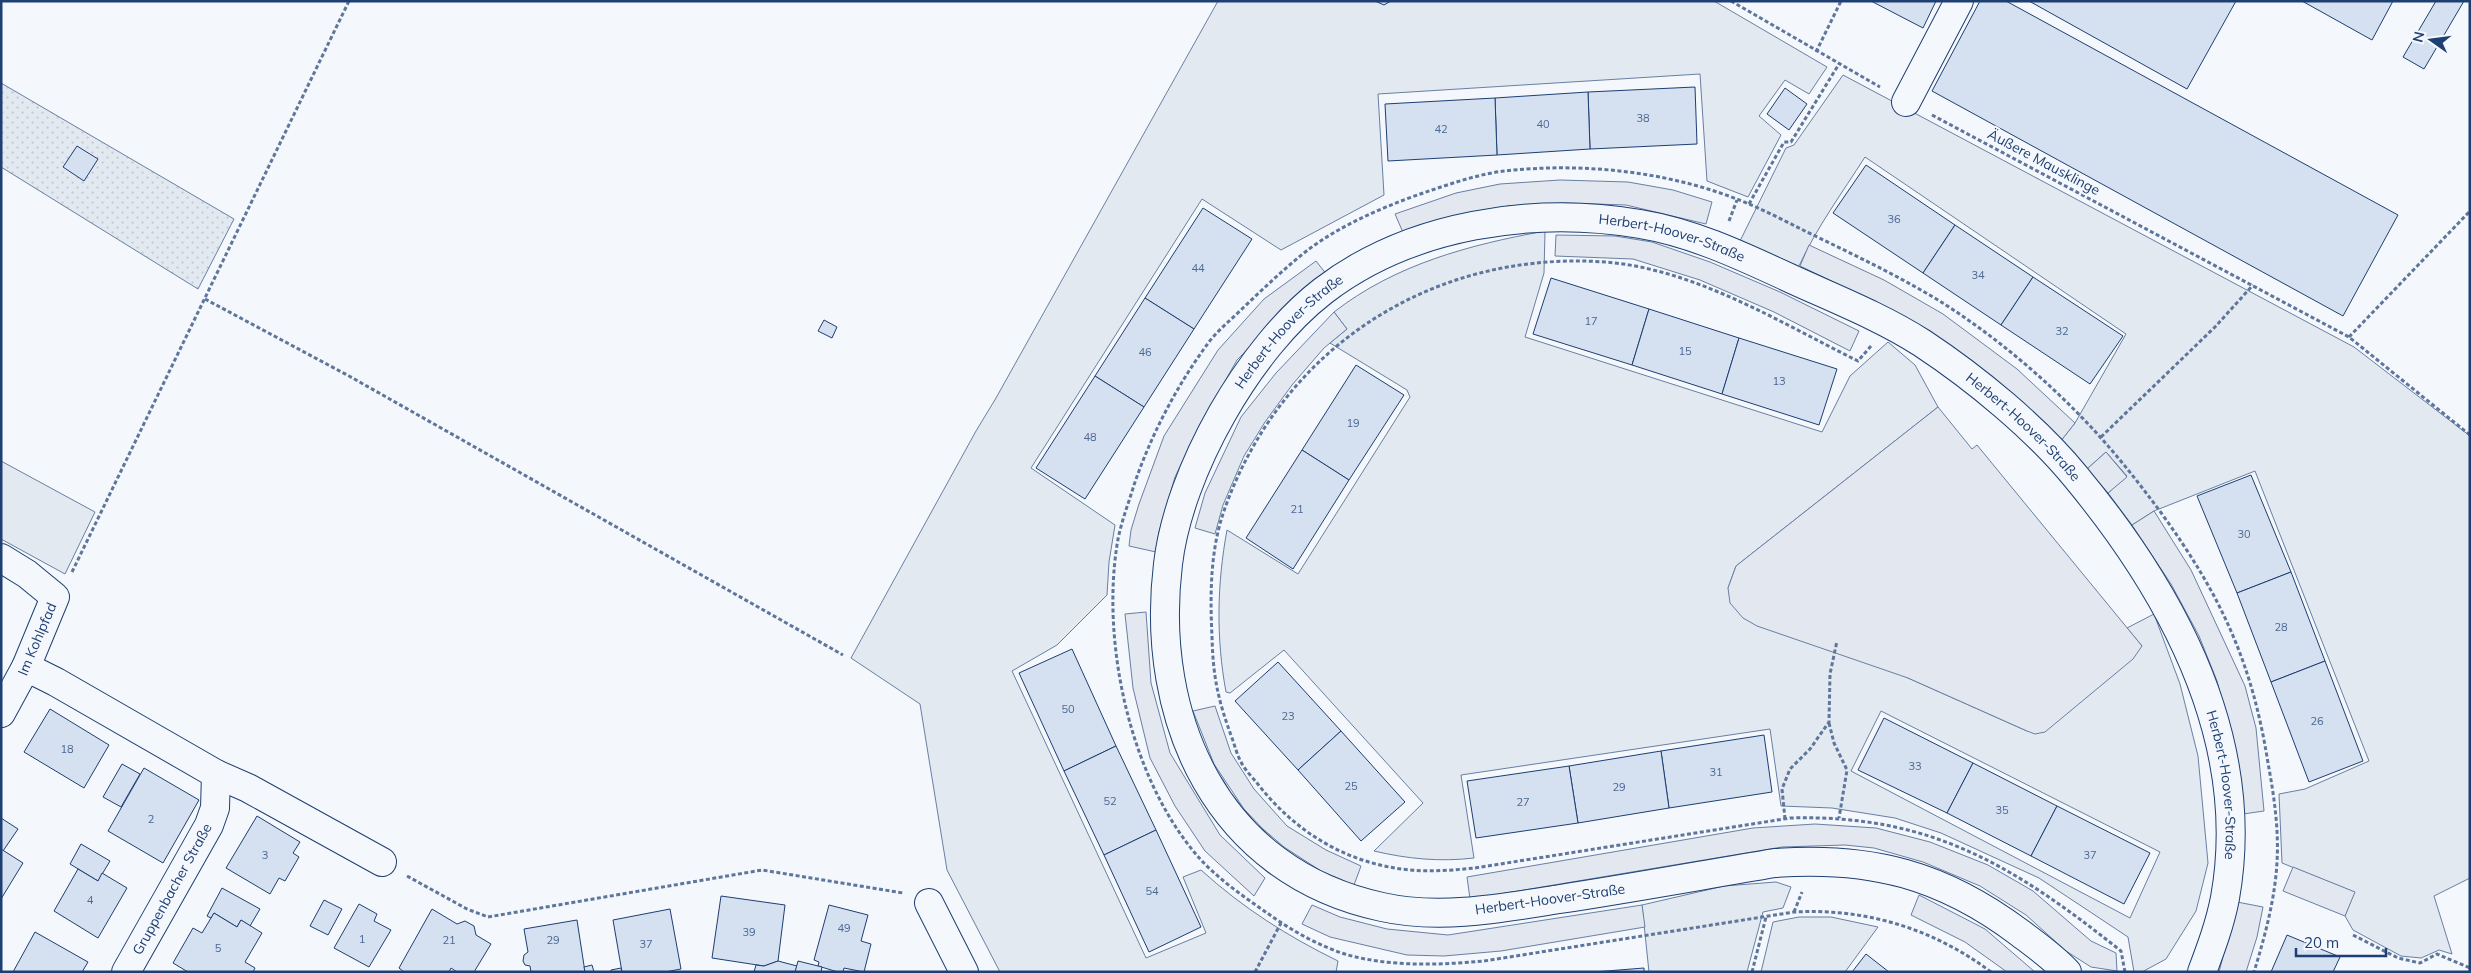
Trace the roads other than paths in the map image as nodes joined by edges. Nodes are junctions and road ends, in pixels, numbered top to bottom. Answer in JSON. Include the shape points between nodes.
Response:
{"nodes":[{"id":1,"x":1959,"y":1,"type":"edge"},
{"id":2,"x":1906,"y":102,"type":"road end"},
{"id":3,"x":1,"y":558,"type":"edge"},
{"id":4,"x":26,"y":667,"type":"junction"},
{"id":5,"x":1,"y":713,"type":"edge"},
{"id":6,"x":216,"y":774,"type":"junction"},
{"id":7,"x":382,"y":862,"type":"road end"},
{"id":8,"x":929,"y":903,"type":"road end"},
{"id":9,"x":126,"y":972,"type":"edge"},
{"id":10,"x":964,"y":972,"type":"edge"},
{"id":11,"x":2067,"y":972,"type":"edge"},
{"id":12,"x":2202,"y":972,"type":"edge"}],
"edges":[{"from":1,"to":2,"type":"street"},
{"from":3,"to":4,"type":"street","name":"Im Kohlpfad","via":[[55,597]]},
{"from":4,"to":5,"type":"street","name":"Im Kohlpfad"},
{"from":4,"to":6,"type":"street"},
{"from":6,"to":7,"type":"street","via":[[248,788]]},
{"from":6,"to":9,"type":"street","name":"Gruppenbacher Straße","via":[[215,808],[209,825]]},
{"from":8,"to":10,"type":"street"},
{"from":11,"to":12,"type":"street","name":"Herbert-Hoover-Straße","via":[[1996,915],[1963,896],[1896,870],[1814,860],[1775,863],[1500,908],[1418,911],[1390,909],[1330,892],[1282,866],[1236,824],[1216,800],[1199,770],[1175,706],[1168,675],[1165,632],[1167,565],[1180,513],[1195,470],[1225,407],[1252,364],[1322,291],[1351,272],[1398,249],[1433,235],[1466,227],[1504,220],[1556,218],[1605,219],[1681,233],[1719,247],[1920,342],[1973,379],[2067,466],[2134,551],[2185,642],[2218,734],[2226,779],[2229,826],[2225,897],[2217,933]]}]}
